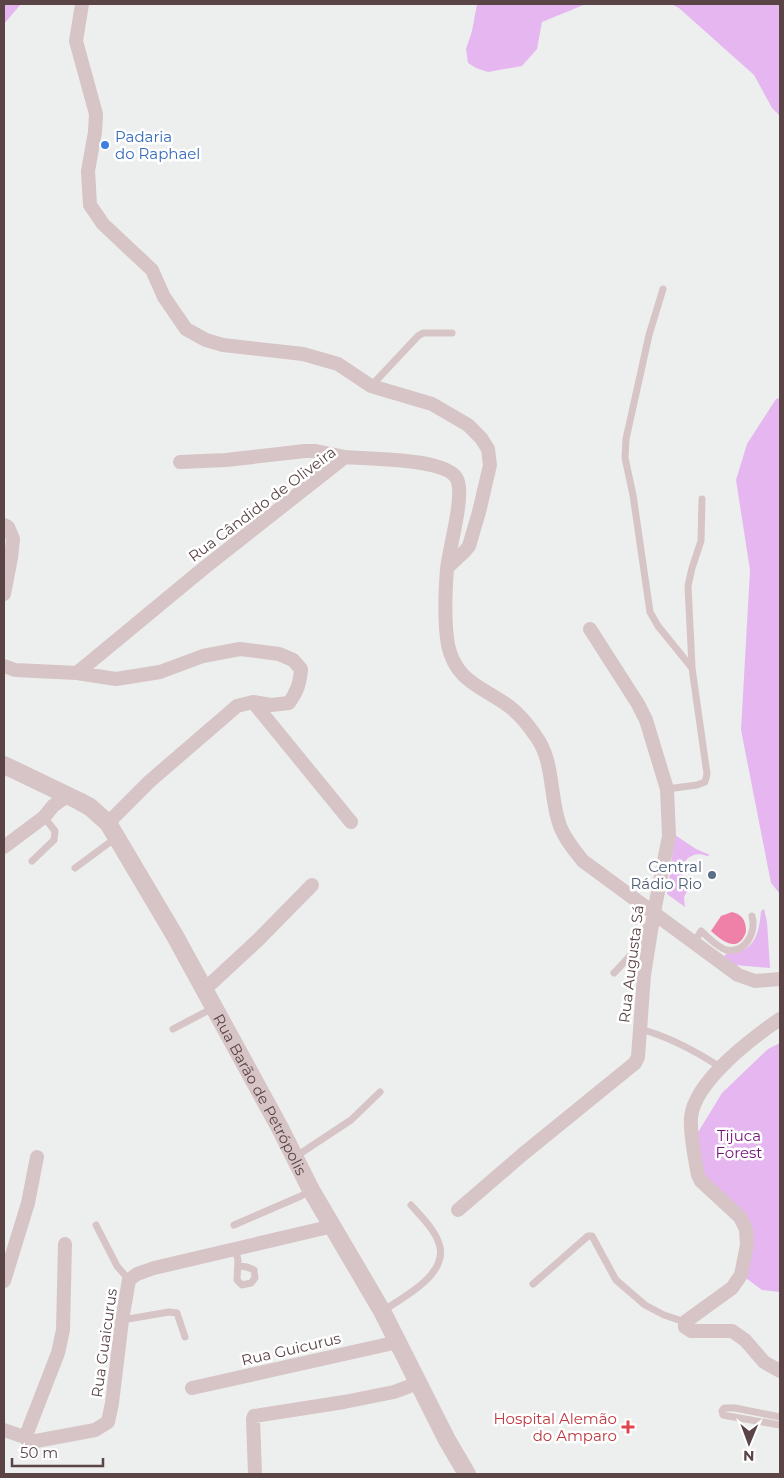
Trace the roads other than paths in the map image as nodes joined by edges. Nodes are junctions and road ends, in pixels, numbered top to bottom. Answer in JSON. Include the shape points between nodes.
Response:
{"nodes":[{"id":1,"x":82,"y":4,"type":"edge"},
{"id":2,"x":663,"y":289,"type":"dead end"},
{"id":3,"x":452,"y":333,"type":"dead end"},
{"id":4,"x":370,"y":386,"type":"junction"},
{"id":5,"x":345,"y":457,"type":"junction"},
{"id":6,"x":180,"y":462,"type":"dead end"},
{"id":7,"x":702,"y":499,"type":"dead end"},
{"id":8,"x":4,"y":525,"type":"edge"},
{"id":9,"x":447,"y":568,"type":"junction"},
{"id":10,"x":4,"y":594,"type":"edge"},
{"id":11,"x":590,"y":629,"type":"dead end"},
{"id":12,"x":4,"y":666,"type":"edge"},
{"id":13,"x":692,"y":668,"type":"junction"},
{"id":14,"x":77,"y":673,"type":"junction"},
{"id":15,"x":253,"y":702,"type":"junction"},
{"id":16,"x":4,"y":765,"type":"edge"},
{"id":17,"x":49,"y":787,"type":"junction"},
{"id":18,"x":667,"y":789,"type":"junction"},
{"id":19,"x":68,"y":796,"type":"junction"},
{"id":20,"x":54,"y":806,"type":"junction"},
{"id":21,"x":44,"y":817,"type":"junction"},
{"id":22,"x":351,"y":822,"type":"dead end"},
{"id":23,"x":113,"y":830,"type":"junction"},
{"id":24,"x":4,"y":847,"type":"edge"},
{"id":25,"x":32,"y":861,"type":"dead end"},
{"id":26,"x":75,"y":868,"type":"dead end"},
{"id":27,"x":312,"y":885,"type":"dead end"},
{"id":28,"x":651,"y":911,"type":"junction"},
{"id":29,"x":752,"y":916,"type":"dead end"},
{"id":30,"x":694,"y":943,"type":"junction"},
{"id":31,"x":614,"y":973,"type":"dead end"},
{"id":32,"x":780,"y":979,"type":"edge"},
{"id":33,"x":204,"y":990,"type":"junction"},
{"id":34,"x":213,"y":1008,"type":"junction"},
{"id":35,"x":780,"y":1019,"type":"edge"},
{"id":36,"x":173,"y":1029,"type":"dead end"},
{"id":37,"x":647,"y":1031,"type":"dead end"},
{"id":38,"x":720,"y":1067,"type":"junction"},
{"id":39,"x":380,"y":1092,"type":"dead end"},
{"id":40,"x":37,"y":1157,"type":"dead end"},
{"id":41,"x":294,"y":1157,"type":"junction"},
{"id":42,"x":311,"y":1190,"type":"junction"},
{"id":43,"x":411,"y":1205,"type":"dead end"},
{"id":44,"x":458,"y":1210,"type":"dead end"},
{"id":45,"x":96,"y":1225,"type":"dead end"},
{"id":46,"x":234,"y":1225,"type":"dead end"},
{"id":47,"x":333,"y":1226,"type":"junction"},
{"id":48,"x":65,"y":1244,"type":"dead end"},
{"id":49,"x":235,"y":1249,"type":"junction"},
{"id":50,"x":238,"y":1266,"type":"dead end"},
{"id":51,"x":129,"y":1280,"type":"junction"},
{"id":52,"x":4,"y":1281,"type":"edge"},
{"id":53,"x":533,"y":1284,"type":"dead end"},
{"id":54,"x":382,"y":1311,"type":"junction"},
{"id":55,"x":122,"y":1320,"type":"junction"},
{"id":56,"x":685,"y":1322,"type":"junction"},
{"id":57,"x":185,"y":1337,"type":"dead end"},
{"id":58,"x":398,"y":1342,"type":"junction"},
{"id":59,"x":780,"y":1371,"type":"edge"},
{"id":60,"x":418,"y":1384,"type":"junction"},
{"id":61,"x":192,"y":1388,"type":"dead end"},
{"id":62,"x":780,"y":1416,"type":"edge"},
{"id":63,"x":780,"y":1425,"type":"edge"},
{"id":64,"x":4,"y":1430,"type":"edge"},
{"id":65,"x":25,"y":1438,"type":"junction"},
{"id":66,"x":255,"y":1474,"type":"edge"},
{"id":67,"x":467,"y":1474,"type":"edge"}],
"edges":[{"from":1,"to":4,"type":"street","via":[[76,41],[96,114],[88,171],[90,205],[103,224],[152,270],[164,297],[186,329],[223,345],[303,354],[338,364]]},
{"from":2,"to":13,"type":"lane","via":[[630,418],[626,458],[650,612]]},
{"from":3,"to":4,"type":"lane","via":[[423,333],[418,336]]},
{"from":4,"to":9,"type":"street","via":[[432,404],[468,425],[488,449],[490,465],[471,539],[465,551]]},
{"from":5,"to":6,"type":"street","via":[[305,451]]},
{"from":5,"to":9,"type":"street","name":"Rua Cândido de Oliveira","via":[[419,462],[451,471],[460,492]]},
{"from":5,"to":14,"type":"street","name":"Rua Cândido de Oliveira"},
{"from":7,"to":13,"type":"lane","via":[[701,541],[688,586]]},
{"from":8,"to":10,"type":"street","via":[[12,539],[12,558]]},
{"from":9,"to":28,"type":"street","name":"Rua Cândido de Oliveira","via":[[448,646],[456,666],[468,681],[511,708],[537,736],[547,757],[560,825],[568,843],[583,861]]},
{"from":11,"to":18,"type":"street","name":"Rua Augusta Sá","via":[[646,720]]},
{"from":12,"to":14,"type":"street","via":[[15,670]]},
{"from":13,"to":18,"type":"lane","via":[[707,774],[705,782],[697,785]]},
{"from":14,"to":15,"type":"street","via":[[116,679],[160,672],[203,656],[240,649],[279,654],[293,660],[301,669],[300,683],[289,703]]},
{"from":15,"to":22,"type":"street"},
{"from":15,"to":23,"type":"street","via":[[237,706],[150,781]]},
{"from":16,"to":17,"type":"street","name":"Rua Barão de Petrópolis"},
{"from":17,"to":19,"type":"street","name":"Rua Barão de Petrópolis"},
{"from":17,"to":20,"type":"street"},
{"from":18,"to":28,"type":"street","name":"Rua Augusta Sá","via":[[669,836]]},
{"from":19,"to":20,"type":"street"},
{"from":19,"to":23,"type":"street","name":"Rua Barão de Petrópolis","via":[[90,807]]},
{"from":20,"to":21,"type":"street"},
{"from":21,"to":24,"type":"street"},
{"from":21,"to":25,"type":"lane","via":[[56,831],[54,840]]},
{"from":23,"to":26,"type":"lane"},
{"from":23,"to":33,"type":"street","name":"Rua Barão de Petrópolis"},
{"from":27,"to":33,"type":"street"},
{"from":28,"to":30,"type":"street","name":"Rua Cândido de Oliveira"},
{"from":28,"to":31,"type":"lane","via":[[639,944]]},
{"from":28,"to":44,"type":"street","name":"Rua Augusta Sá","via":[[635,1064]]},
{"from":29,"to":30,"type":"lane","via":[[752,933],[746,944],[739,948],[726,950],[701,931]]},
{"from":30,"to":32,"type":"street","name":"Rua Cândido de Oliveira","via":[[738,975],[755,981]]},
{"from":33,"to":34,"type":"street","name":"Rua Barão de Petrópolis"},
{"from":34,"to":36,"type":"lane"},
{"from":34,"to":41,"type":"street","name":"Rua Barão de Petrópolis"},
{"from":35,"to":38,"type":"street"},
{"from":37,"to":38,"type":"lane"},
{"from":38,"to":56,"type":"street","via":[[693,1109],[691,1118],[697,1169],[701,1181],[740,1217],[748,1236],[745,1260],[741,1275],[732,1288]]},
{"from":39,"to":41,"type":"lane","via":[[352,1120]]},
{"from":40,"to":52,"type":"street","via":[[28,1202]]},
{"from":41,"to":42,"type":"street","name":"Rua Barão de Petrópolis"},
{"from":42,"to":46,"type":"lane"},
{"from":42,"to":47,"type":"street","name":"Rua Barão de Petrópolis"},
{"from":43,"to":54,"type":"lane","via":[[430,1226],[440,1247],[438,1266],[431,1277]]},
{"from":45,"to":51,"type":"lane","via":[[117,1266]]},
{"from":47,"to":49,"type":"street","name":"Rua Guaicurus"},
{"from":47,"to":54,"type":"street","name":"Rua Barão de Petrópolis"},
{"from":48,"to":65,"type":"street","via":[[62,1337]]},
{"from":49,"to":50,"type":"lane"},
{"from":49,"to":51,"type":"street","name":"Rua Guaicurus","via":[[154,1268]]},
{"from":51,"to":55,"type":"street","name":"Rua Guaicurus"},
{"from":53,"to":56,"type":"lane","via":[[588,1236],[592,1236],[616,1280],[645,1305]]},
{"from":54,"to":58,"type":"street","name":"Rua Barão de Petrópolis"},
{"from":55,"to":57,"type":"lane","via":[[177,1313]]},
{"from":55,"to":65,"type":"street","name":"Rua Guaicurus","via":[[108,1422],[95,1430],[69,1436],[36,1441]]},
{"from":56,"to":59,"type":"street","via":[[691,1331],[732,1331],[745,1340],[764,1362]]},
{"from":58,"to":60,"type":"street","name":"Rua Barão de Petrópolis"},
{"from":58,"to":61,"type":"street","name":"Rua Guicurus"},
{"from":60,"to":66,"type":"street","via":[[344,1402],[254,1416]]},
{"from":60,"to":67,"type":"street","name":"Rua Barão de Petrópolis"},
{"from":62,"to":63,"type":"lane","via":[[728,1407],[722,1411],[728,1416]]},
{"from":64,"to":65,"type":"street","name":"Rua Guaicurus"}]}
